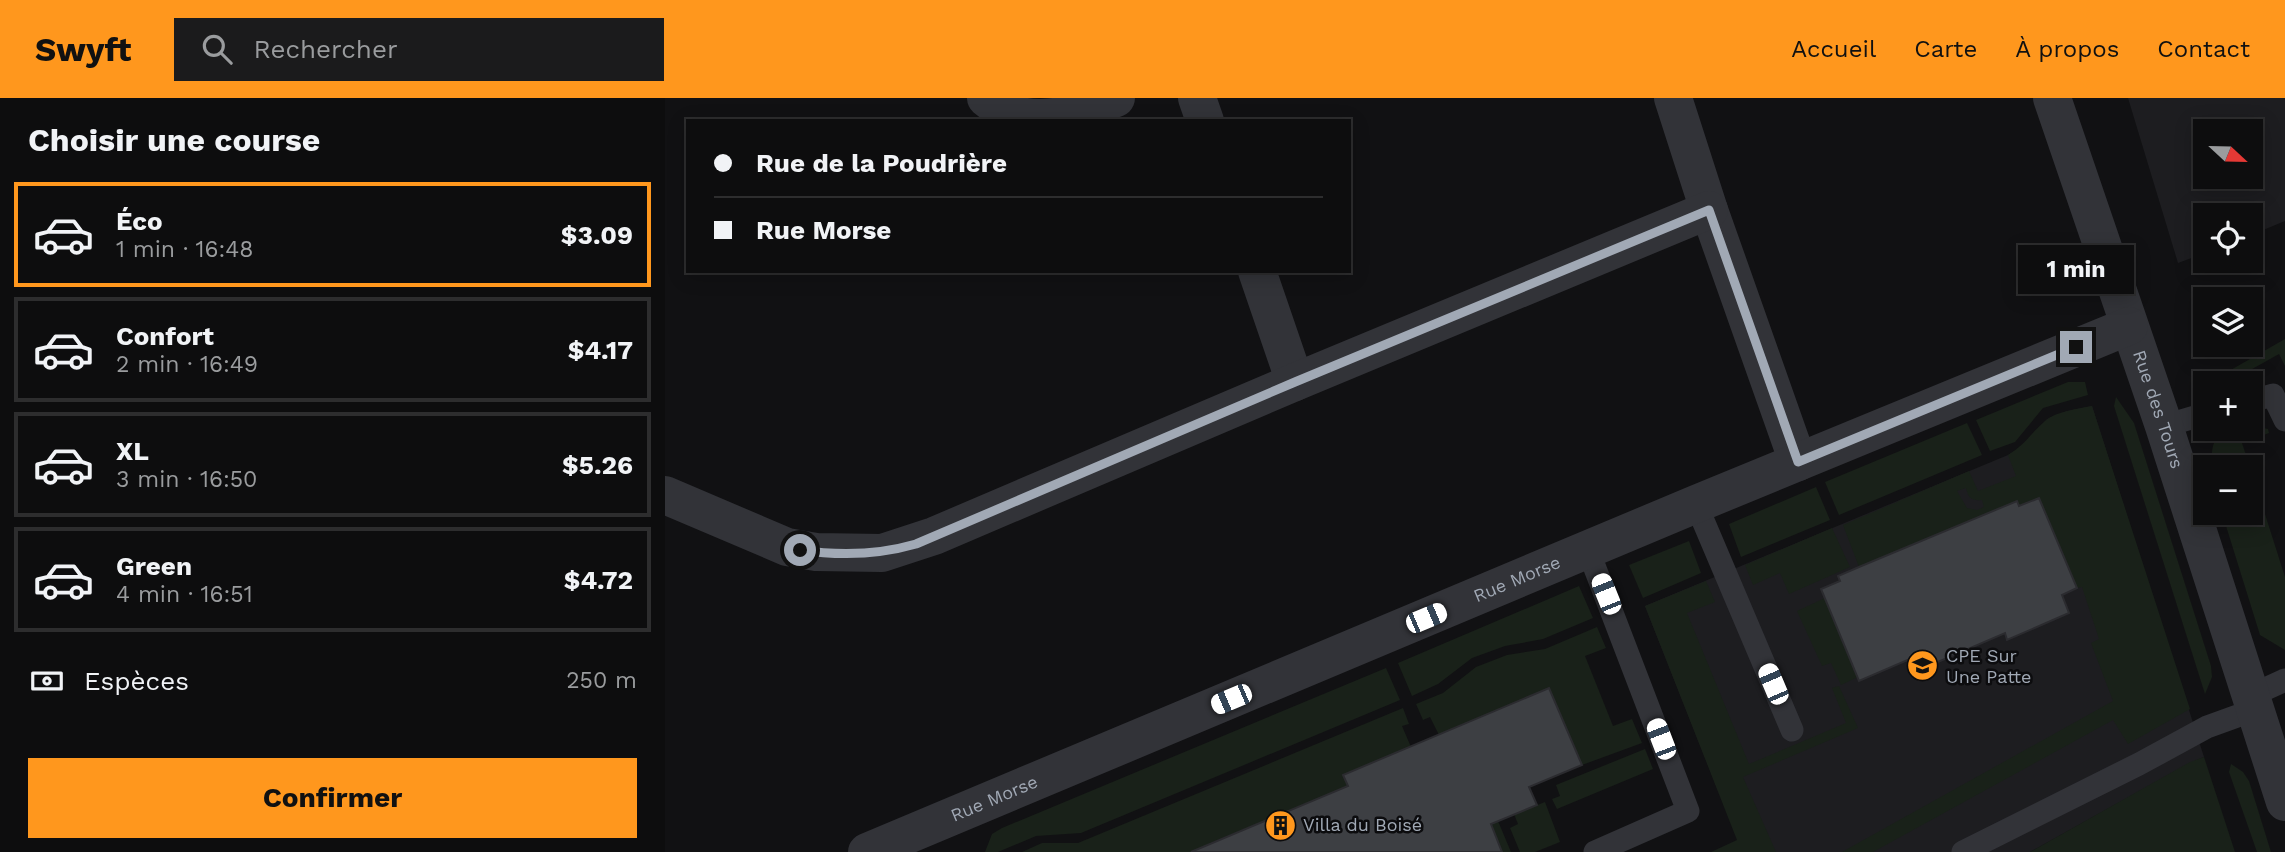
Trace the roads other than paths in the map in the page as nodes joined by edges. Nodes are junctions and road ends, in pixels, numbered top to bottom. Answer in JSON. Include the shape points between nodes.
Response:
{"nodes":[{"id":1,"x":986,"y":98,"type":"edge"},
{"id":2,"x":1115,"y":98,"type":"edge"},
{"id":3,"x":1197,"y":98,"type":"edge"},
{"id":4,"x":1673,"y":98,"type":"edge"},
{"id":5,"x":2052,"y":98,"type":"edge"},
{"id":6,"x":1204,"y":119,"type":"edge"},
{"id":7,"x":1709,"y":210,"type":"junction"},
{"id":8,"x":1258,"y":273,"type":"edge"},
{"id":9,"x":2129,"y":326,"type":"junction"},
{"id":10,"x":1295,"y":382,"type":"junction"},
{"id":11,"x":2263,"y":398,"type":"edge"},
{"id":12,"x":2193,"y":418,"type":"edge"},
{"id":13,"x":2285,"y":420,"type":"edge"},
{"id":14,"x":2164,"y":426,"type":"junction"},
{"id":15,"x":1798,"y":462,"type":"junction"},
{"id":16,"x":665,"y":495,"type":"edge"},
{"id":17,"x":1696,"y":504,"type":"junction"},
{"id":18,"x":1588,"y":551,"type":"junction"},
{"id":19,"x":2285,"y":680,"type":"edge"},
{"id":20,"x":2252,"y":703,"type":"junction"},
{"id":21,"x":1792,"y":730,"type":"dead end"},
{"id":22,"x":2285,"y":802,"type":"edge"},
{"id":23,"x":940,"y":838,"type":"edge"},
{"id":24,"x":867,"y":852,"type":"edge"},
{"id":25,"x":1595,"y":852,"type":"edge"},
{"id":26,"x":1963,"y":852,"type":"edge"}],
"edges":[{"from":1,"to":2,"type":"street","via":[[1006,112],[1038,119],[1072,114]]},
{"from":3,"to":6,"type":"street"},
{"from":4,"to":7,"type":"street"},
{"from":5,"to":9,"type":"street","name":"Rue des Tours"},
{"from":7,"to":10,"type":"street"},
{"from":7,"to":15,"type":"street"},
{"from":8,"to":10,"type":"street"},
{"from":9,"to":14,"type":"street","name":"Rue des Tours"},
{"from":9,"to":15,"type":"street","name":"Rue Morse"},
{"from":10,"to":16,"type":"street","via":[[934,537],[881,553],[824,553],[787,547]]},
{"from":11,"to":13,"type":"lane","via":[[2273,395]]},
{"from":12,"to":14,"type":"lane"},
{"from":14,"to":20,"type":"street","name":"Rue des Tours"},
{"from":15,"to":17,"type":"street","name":"Rue Morse"},
{"from":17,"to":18,"type":"street","name":"Rue Morse"},
{"from":17,"to":21,"type":"lane"},
{"from":18,"to":23,"type":"street","name":"Rue Morse"},
{"from":18,"to":25,"type":"lane","via":[[1688,811]]},
{"from":19,"to":20,"type":"lane"},
{"from":20,"to":22,"type":"street","name":"Rue des Tours"},
{"from":20,"to":26,"type":"lane"},
{"from":23,"to":24,"type":"street","name":"Rue Morse"}]}
